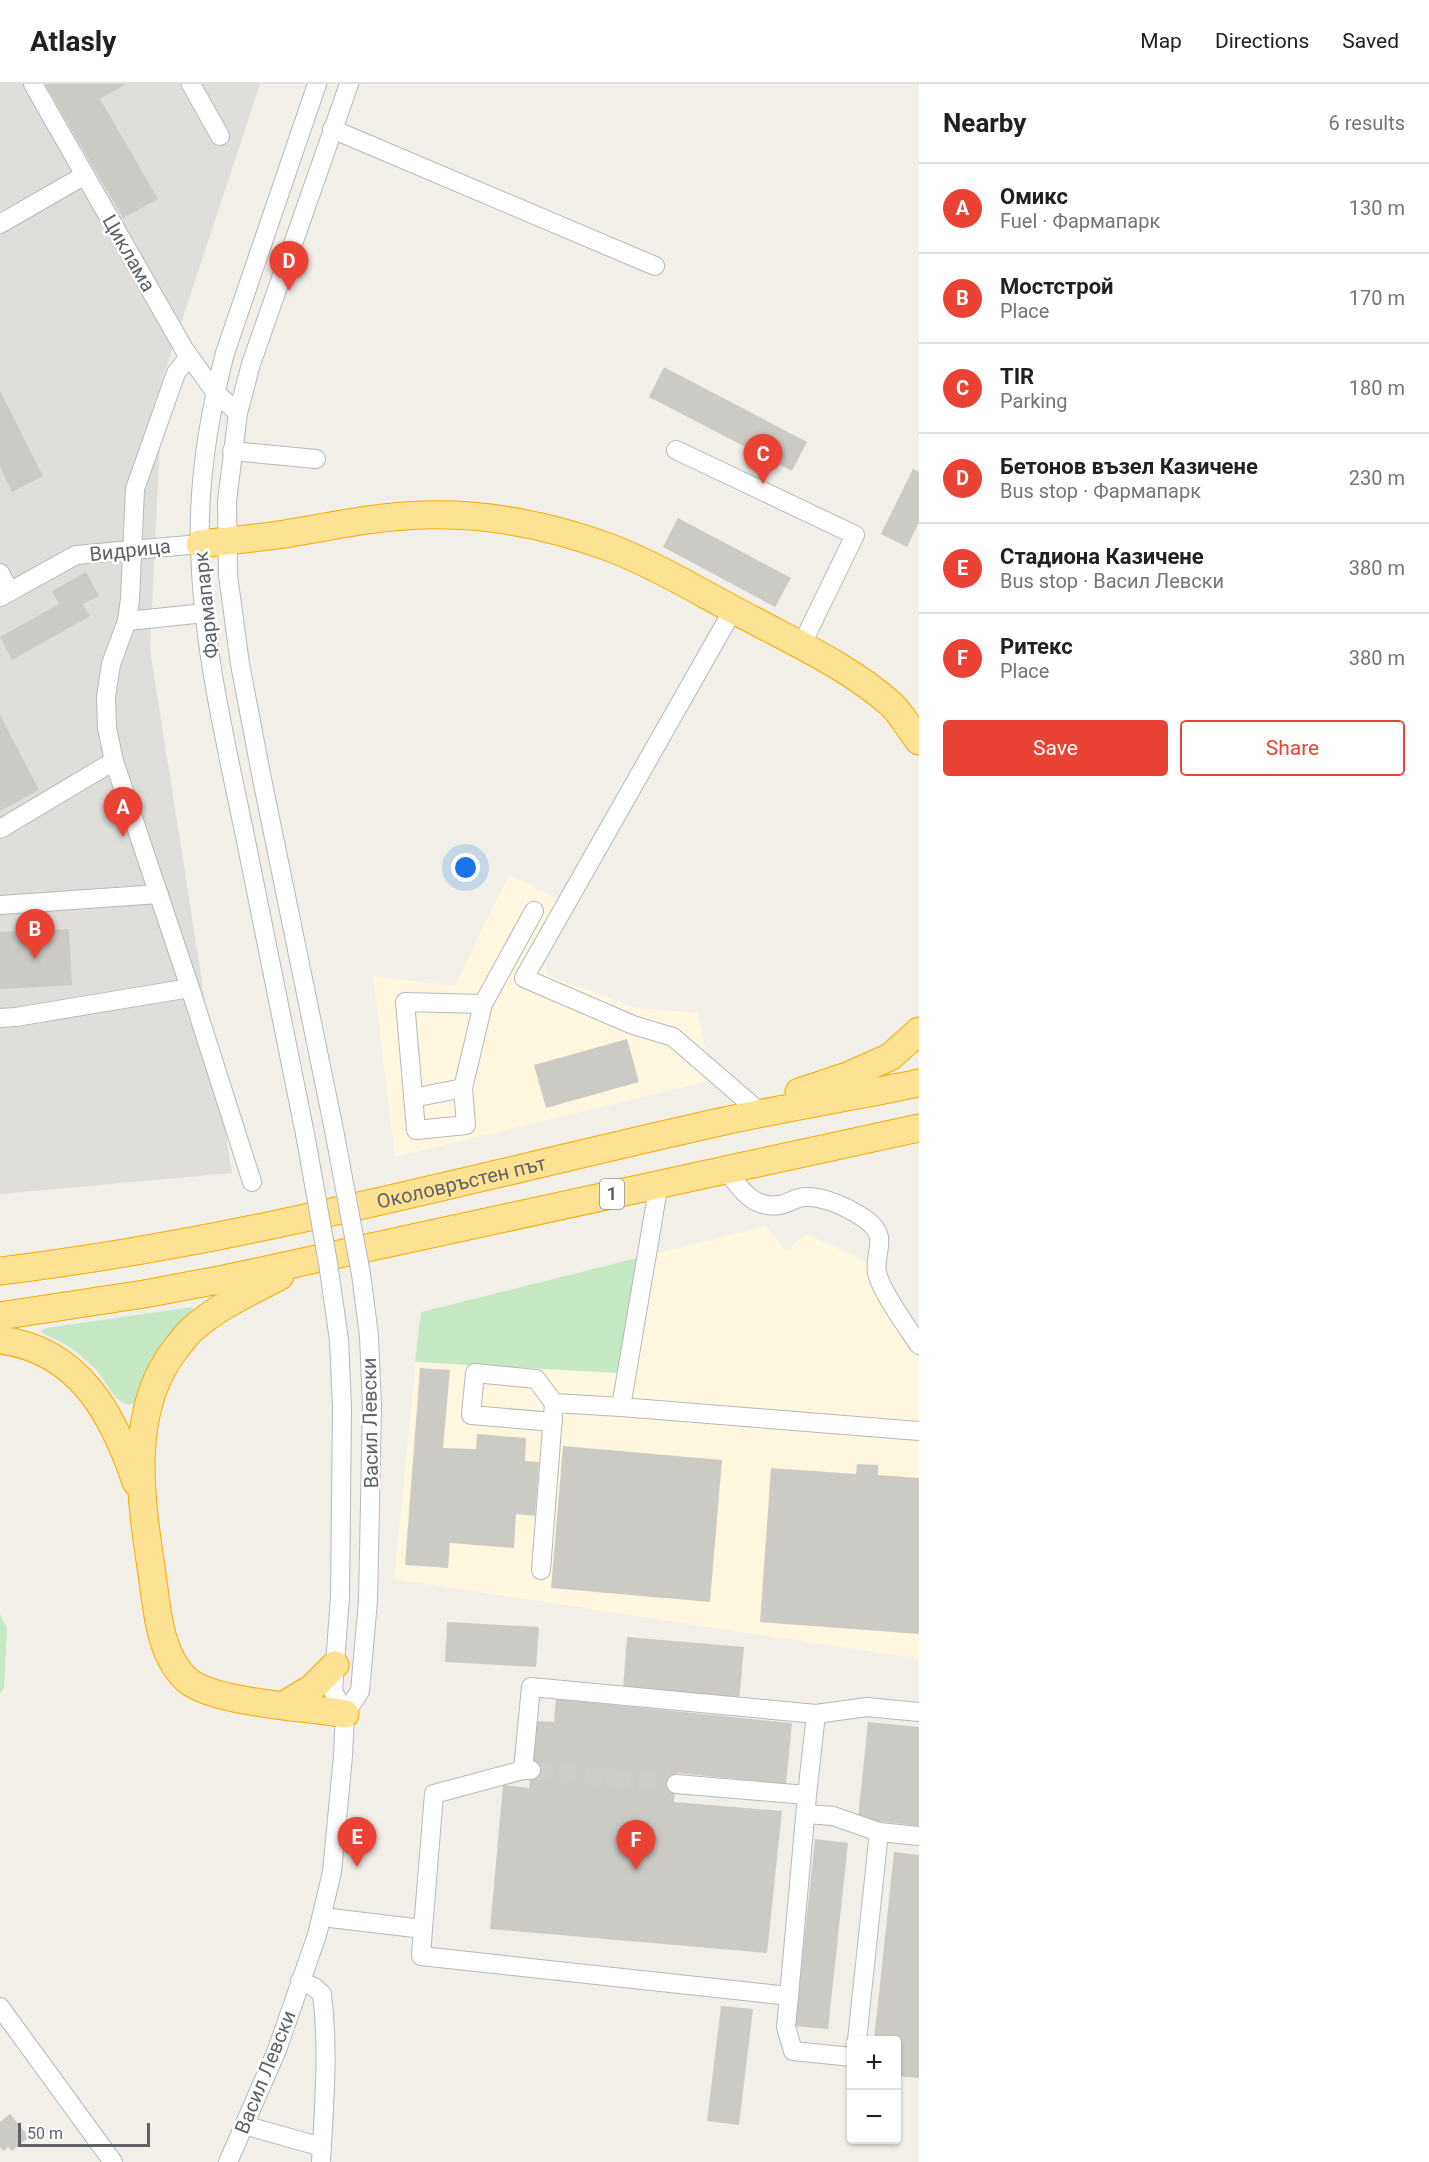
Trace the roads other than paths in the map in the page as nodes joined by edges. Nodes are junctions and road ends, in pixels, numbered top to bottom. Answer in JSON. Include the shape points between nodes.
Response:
{"nodes":[{"id":1,"x":33,"y":84,"type":"edge"},
{"id":2,"x":191,"y":84,"type":"edge"},
{"id":3,"x":318,"y":84,"type":"edge"},
{"id":4,"x":349,"y":84,"type":"edge"},
{"id":5,"x":332,"y":129,"type":"junction"},
{"id":6,"x":220,"y":136,"type":"dead end"},
{"id":7,"x":85,"y":175,"type":"junction"},
{"id":8,"x":0,"y":224,"type":"edge"},
{"id":9,"x":655,"y":266,"type":"dead end"},
{"id":10,"x":189,"y":356,"type":"junction"},
{"id":11,"x":215,"y":392,"type":"junction"},
{"id":12,"x":238,"y":413,"type":"junction"},
{"id":13,"x":676,"y":450,"type":"dead end"},
{"id":14,"x":232,"y":451,"type":"junction"},
{"id":15,"x":316,"y":459,"type":"dead end"},
{"id":16,"x":226,"y":542,"type":"junction"},
{"id":17,"x":200,"y":544,"type":"junction"},
{"id":18,"x":132,"y":549,"type":"junction"},
{"id":19,"x":0,"y":573,"type":"edge"},
{"id":20,"x":5,"y":595,"type":"edge"},
{"id":21,"x":733,"y":610,"type":"junction"},
{"id":22,"x":205,"y":613,"type":"junction"},
{"id":23,"x":127,"y":621,"type":"junction"},
{"id":24,"x":801,"y":646,"type":"junction"},
{"id":25,"x":919,"y":741,"type":"edge"},
{"id":26,"x":114,"y":760,"type":"junction"},
{"id":27,"x":0,"y":829,"type":"edge"},
{"id":28,"x":159,"y":894,"type":"junction"},
{"id":29,"x":0,"y":905,"type":"edge"},
{"id":30,"x":534,"y":911,"type":"dead end"},
{"id":31,"x":503,"y":967,"type":"junction"},
{"id":32,"x":524,"y":978,"type":"junction"},
{"id":33,"x":190,"y":988,"type":"junction"},
{"id":34,"x":483,"y":1004,"type":"junction"},
{"id":35,"x":0,"y":1018,"type":"edge"},
{"id":36,"x":919,"y":1031,"type":"edge"},
{"id":37,"x":919,"y":1083,"type":"edge"},
{"id":38,"x":463,"y":1088,"type":"junction"},
{"id":39,"x":413,"y":1098,"type":"junction"},
{"id":40,"x":754,"y":1107,"type":"junction"},
{"id":41,"x":722,"y":1121,"type":"junction"},
{"id":42,"x":919,"y":1128,"type":"edge"},
{"id":43,"x":334,"y":1130,"type":"joint"},
{"id":44,"x":305,"y":1134,"type":"joint"},
{"id":45,"x":726,"y":1169,"type":"junction"},
{"id":46,"x":252,"y":1182,"type":"dead end"},
{"id":47,"x":659,"y":1184,"type":"junction"},
{"id":48,"x":305,"y":1262,"type":"junction"},
{"id":49,"x":0,"y":1271,"type":"edge"},
{"id":50,"x":0,"y":1316,"type":"edge"},
{"id":51,"x":0,"y":1340,"type":"edge"},
{"id":52,"x":919,"y":1344,"type":"edge"},
{"id":53,"x":554,"y":1402,"type":"junction"},
{"id":54,"x":621,"y":1407,"type":"junction"},
{"id":55,"x":553,"y":1422,"type":"junction"},
{"id":56,"x":919,"y":1431,"type":"edge"},
{"id":57,"x":141,"y":1501,"type":"junction"},
{"id":58,"x":541,"y":1570,"type":"dead end"},
{"id":59,"x":335,"y":1665,"type":"junction"},
{"id":60,"x":284,"y":1705,"type":"junction"},
{"id":61,"x":919,"y":1712,"type":"edge"},
{"id":62,"x":345,"y":1714,"type":"junction"},
{"id":63,"x":816,"y":1714,"type":"junction"},
{"id":64,"x":676,"y":1784,"type":"tunnel mouth"},
{"id":65,"x":807,"y":1795,"type":"junction"},
{"id":66,"x":806,"y":1814,"type":"junction"},
{"id":67,"x":879,"y":1832,"type":"junction"},
{"id":68,"x":919,"y":1836,"type":"edge"},
{"id":69,"x":322,"y":1917,"type":"junction"},
{"id":70,"x":423,"y":1929,"type":"junction"},
{"id":71,"x":300,"y":1981,"type":"junction"},
{"id":72,"x":789,"y":1996,"type":"junction"},
{"id":73,"x":0,"y":2007,"type":"edge"},
{"id":74,"x":857,"y":2036,"type":"edge"},
{"id":75,"x":847,"y":2056,"type":"edge"},
{"id":76,"x":244,"y":2125,"type":"junction"},
{"id":77,"x":321,"y":2154,"type":"edge"},
{"id":78,"x":113,"y":2162,"type":"edge"},
{"id":79,"x":228,"y":2162,"type":"edge"}],
"edges":[{"from":1,"to":7,"type":"street","name":"Циклама"},
{"from":2,"to":6,"type":"street"},
{"from":3,"to":11,"type":"street","name":"Фармапарк","via":[[234,321]]},
{"from":4,"to":5,"type":"street","name":"Фармапарк"},
{"from":5,"to":9,"type":"street"},
{"from":5,"to":12,"type":"street","name":"Фармапарк","via":[[261,332]]},
{"from":7,"to":8,"type":"street"},
{"from":7,"to":10,"type":"street","name":"Циклама"},
{"from":10,"to":11,"type":"street","name":"Циклама"},
{"from":10,"to":18,"type":"street","via":[[176,373],[135,489]]},
{"from":11,"to":12,"type":"street","name":"Циклама"},
{"from":11,"to":17,"type":"street","name":"Фармапарк","via":[[206,448]]},
{"from":12,"to":14,"type":"street","name":"Фармапарк"},
{"from":13,"to":24,"type":"street","via":[[855,535]]},
{"from":14,"to":15,"type":"street"},
{"from":14,"to":16,"type":"street","name":"Фармапарк"},
{"from":16,"to":17,"type":"highway"},
{"from":16,"to":21,"type":"highway","via":[[366,519],[424,515],[517,521],[612,549]]},
{"from":16,"to":43,"type":"street","name":"Фармапарк","via":[[240,664]]},
{"from":17,"to":18,"type":"street","name":"Видрица"},
{"from":17,"to":22,"type":"street","name":"Фармапарк"},
{"from":18,"to":20,"type":"street","name":"Видрица","via":[[76,555]]},
{"from":18,"to":23,"type":"street"},
{"from":19,"to":20,"type":"street"},
{"from":21,"to":24,"type":"highway"},
{"from":21,"to":32,"type":"street"},
{"from":22,"to":23,"type":"street"},
{"from":22,"to":44,"type":"street","name":"Фармапарк","via":[[234,782]]},
{"from":23,"to":26,"type":"street","via":[[111,664],[106,697]]},
{"from":24,"to":25,"type":"highway","via":[[860,681],[893,707]]},
{"from":26,"to":27,"type":"street"},
{"from":26,"to":28,"type":"street"},
{"from":28,"to":29,"type":"street"},
{"from":28,"to":33,"type":"street"},
{"from":30,"to":31,"type":"street"},
{"from":31,"to":32,"type":"street"},
{"from":31,"to":34,"type":"street"},
{"from":32,"to":40,"type":"street","via":[[633,1025],[674,1037]]},
{"from":33,"to":35,"type":"street"},
{"from":33,"to":46,"type":"street"},
{"from":34,"to":38,"type":"street"},
{"from":34,"to":39,"type":"street","via":[[405,1002]]},
{"from":36,"to":40,"type":"highway","via":[[890,1057],[848,1076]]},
{"from":37,"to":41,"type":"highway","name":"Околовръстен път","number":"1"},
{"from":38,"to":39,"type":"street"},
{"from":38,"to":39,"type":"street","via":[[466,1125],[416,1130]]},
{"from":40,"to":41,"type":"highway"},
{"from":41,"to":49,"type":"highway","name":"Околовръстен път","number":"1","via":[[216,1236]]},
{"from":42,"to":45,"type":"highway","number":"1"},
{"from":43,"to":62,"type":"street","name":"Васил Левски","bridge":true,"via":[[361,1274],[369,1336],[372,1417],[368,1600],[360,1691]]},
{"from":44,"to":59,"type":"street","name":"Васил Левски","bridge":true,"via":[[339,1340],[342,1465]]},
{"from":45,"to":47,"type":"highway","number":"1"},
{"from":45,"to":52,"type":"street","via":[[741,1191],[764,1205],[818,1197],[867,1220],[880,1245],[877,1272],[882,1286]]},
{"from":47,"to":48,"type":"highway","number":"1"},
{"from":47,"to":54,"type":"street"},
{"from":48,"to":50,"type":"highway","number":"1","via":[[144,1294]]},
{"from":48,"to":57,"type":"highway","via":[[219,1309],[193,1328],[171,1355],[154,1384],[146,1417]]},
{"from":51,"to":57,"type":"highway","via":[[35,1348],[53,1357],[93,1393],[126,1453]]},
{"from":53,"to":54,"type":"street"},
{"from":53,"to":55,"type":"street"},
{"from":53,"to":55,"type":"street","via":[[536,1379],[474,1373],[471,1415]]},
{"from":54,"to":56,"type":"street"},
{"from":55,"to":58,"type":"street"},
{"from":57,"to":60,"type":"highway","via":[[156,1603],[174,1665],[188,1681],[206,1691]]},
{"from":59,"to":60,"type":"highway","via":[[312,1688]]},
{"from":59,"to":62,"type":"street","name":"Васил Левски","via":[[333,1691]]},
{"from":60,"to":62,"type":"highway"},
{"from":61,"to":63,"type":"street","via":[[867,1707]]},
{"from":62,"to":69,"type":"street","name":"Васил Левски","via":[[332,1872]]},
{"from":63,"to":65,"type":"street"},
{"from":63,"to":70,"type":"street","via":[[531,1687],[527,1770],[434,1794]]},
{"from":64,"to":65,"type":"street"},
{"from":65,"to":66,"type":"street"},
{"from":66,"to":67,"type":"street","via":[[832,1816]]},
{"from":66,"to":72,"type":"street"},
{"from":67,"to":68,"type":"street"},
{"from":67,"to":74,"type":"street"},
{"from":69,"to":70,"type":"street"},
{"from":69,"to":71,"type":"street","name":"Васил Левски"},
{"from":70,"to":72,"type":"street","via":[[421,1956]]},
{"from":71,"to":76,"type":"street","name":"Васил Левски","via":[[277,2050]]},
{"from":71,"to":77,"type":"street","name":"Васил Левски","via":[[322,1994],[326,2024]]},
{"from":72,"to":75,"type":"street","via":[[786,2027],[793,2051]]},
{"from":73,"to":78,"type":"street"},
{"from":76,"to":77,"type":"street"},
{"from":76,"to":79,"type":"street","name":"Васил Левски"}]}
